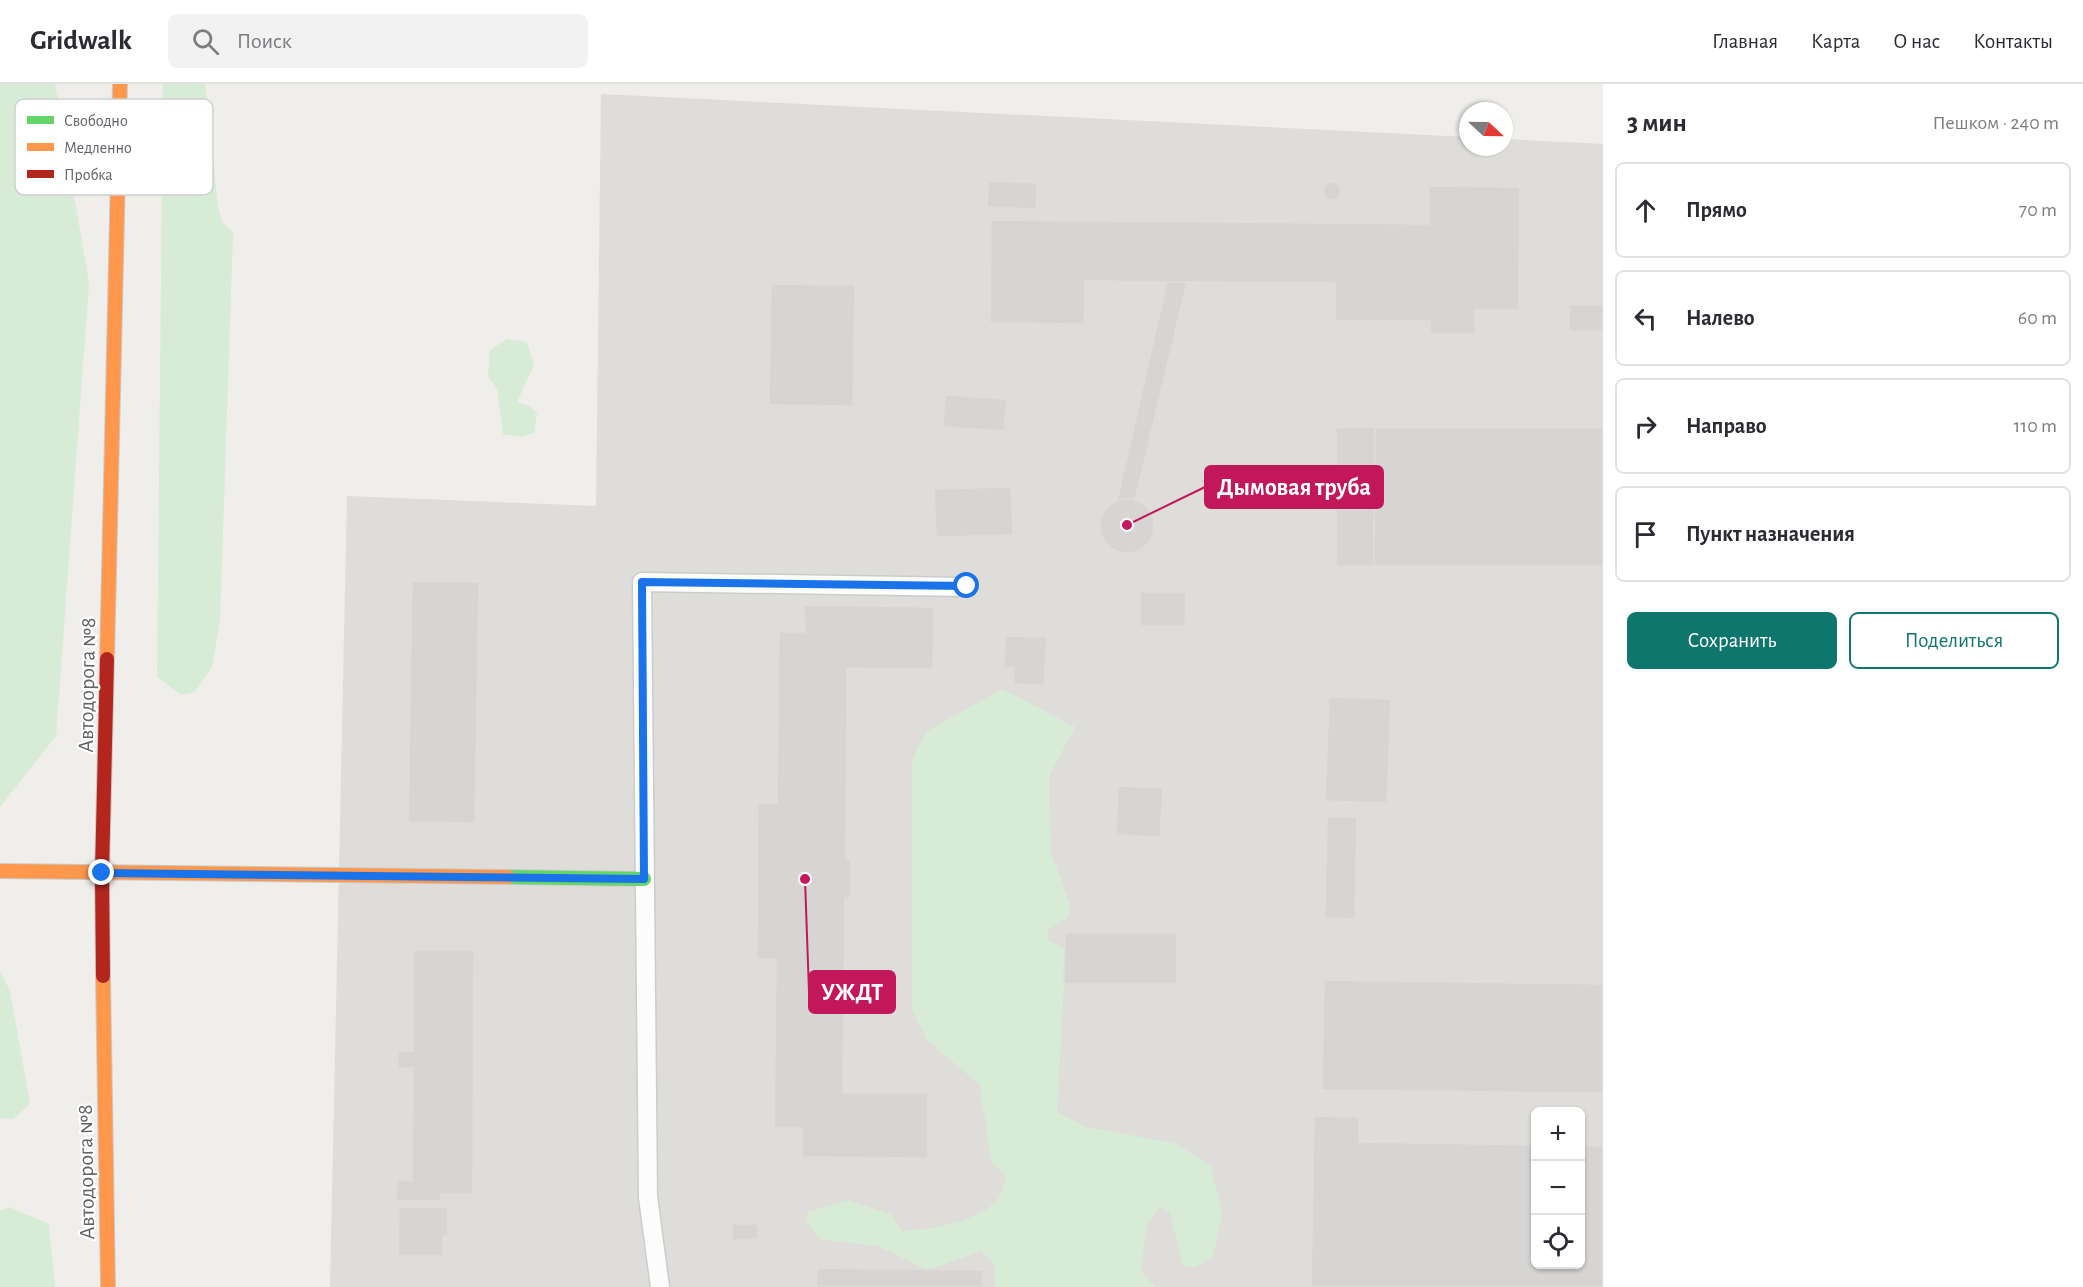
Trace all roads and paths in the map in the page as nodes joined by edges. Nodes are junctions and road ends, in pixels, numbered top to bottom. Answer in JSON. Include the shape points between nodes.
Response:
{"nodes":[{"id":1,"x":120,"y":84,"type":"edge"},
{"id":2,"x":120,"y":99,"type":"edge"},
{"id":3,"x":117,"y":195,"type":"edge"},
{"id":4,"x":967,"y":586,"type":"dead end"},
{"id":5,"x":0,"y":871,"type":"edge"},
{"id":6,"x":102,"y":873,"type":"junction"},
{"id":7,"x":644,"y":879,"type":"junction"},
{"id":8,"x":108,"y":1287,"type":"edge"},
{"id":9,"x":660,"y":1287,"type":"edge"}],
"edges":[{"from":1,"to":2,"type":"street","name":"Автодорога №8"},
{"from":3,"to":6,"type":"street","name":"Автодорога №8"},
{"from":4,"to":7,"type":"lane","via":[[642,582]]},
{"from":5,"to":6,"type":"street"},
{"from":6,"to":7,"type":"street"},
{"from":6,"to":8,"type":"street","name":"Автодорога №8"},
{"from":7,"to":9,"type":"lane","via":[[648,1197]]}]}
